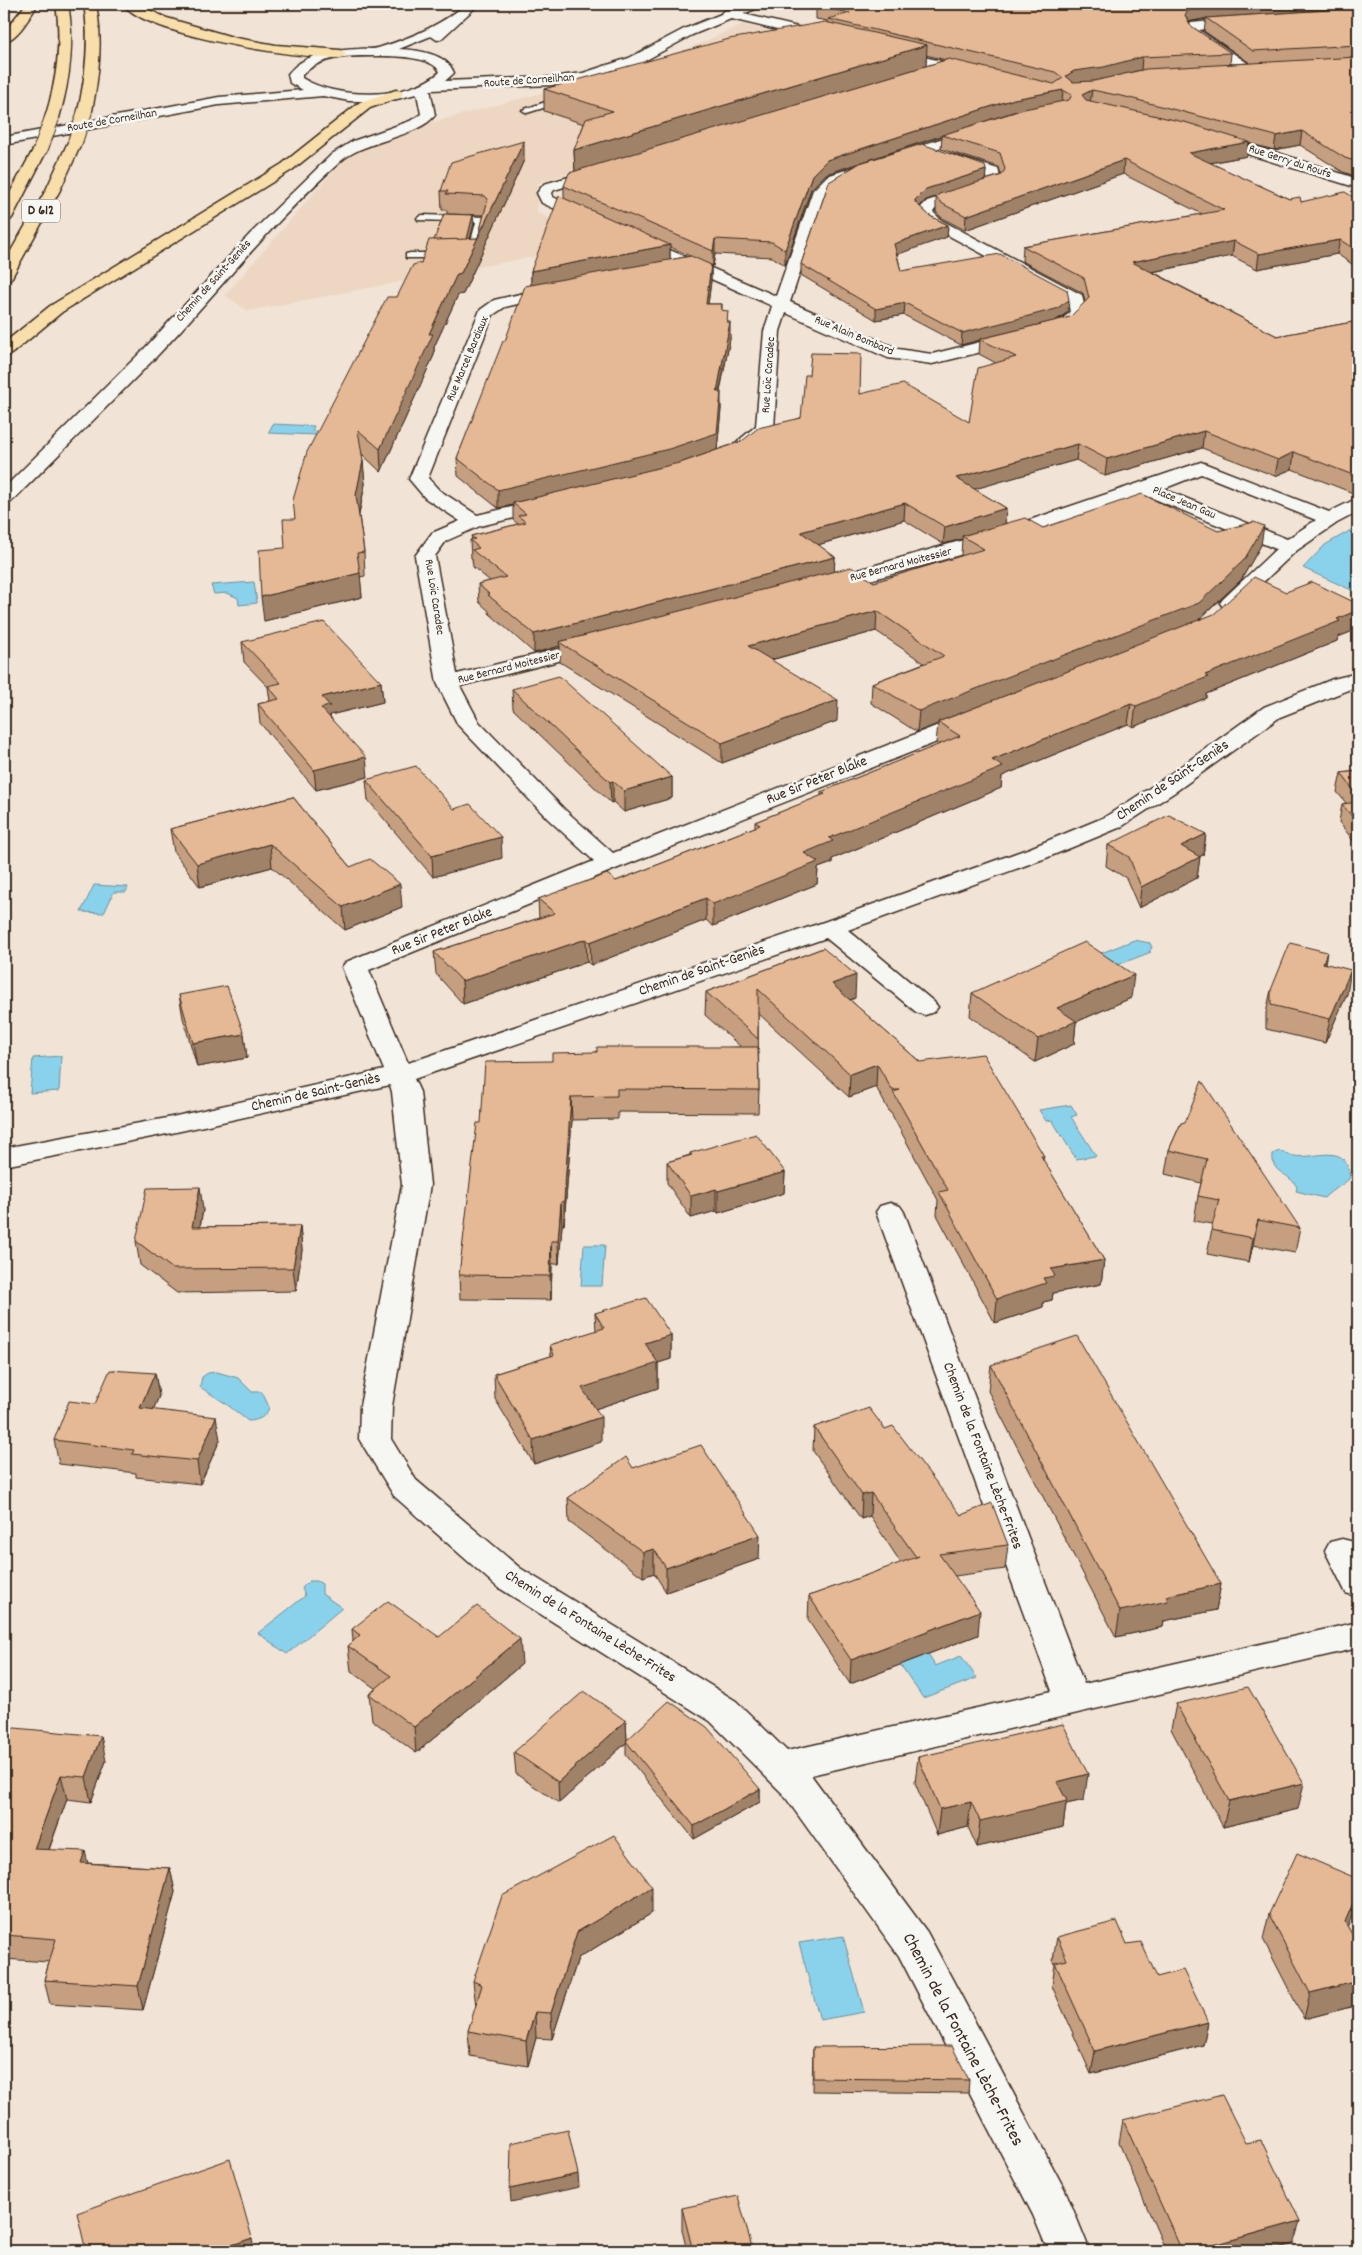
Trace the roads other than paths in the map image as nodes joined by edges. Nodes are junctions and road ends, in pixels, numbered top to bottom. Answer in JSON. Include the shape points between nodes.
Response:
{"nodes":[{"id":1,"x":32,"y":4,"type":"edge"},
{"id":2,"x":62,"y":4,"type":"edge"},
{"id":3,"x":90,"y":4,"type":"edge"},
{"id":4,"x":129,"y":4,"type":"edge"},
{"id":5,"x":473,"y":4,"type":"edge"},
{"id":6,"x":756,"y":4,"type":"edge"},
{"id":7,"x":727,"y":14,"type":"junction"},
{"id":8,"x":1254,"y":21,"type":"edge"},
{"id":9,"x":450,"y":22,"type":"junction"},
{"id":10,"x":4,"y":38,"type":"edge"},
{"id":11,"x":831,"y":39,"type":"joint"},
{"id":12,"x":804,"y":42,"type":"edge"},
{"id":13,"x":650,"y":51,"type":"junction"},
{"id":14,"x":881,"y":51,"type":"edge"},
{"id":15,"x":373,"y":52,"type":"junction"},
{"id":16,"x":340,"y":54,"type":"junction"},
{"id":17,"x":429,"y":58,"type":"junction"},
{"id":18,"x":948,"y":66,"type":"junction"},
{"id":19,"x":457,"y":70,"type":"junction"},
{"id":20,"x":1229,"y":73,"type":"edge"},
{"id":21,"x":295,"y":74,"type":"junction"},
{"id":22,"x":920,"y":75,"type":"edge"},
{"id":23,"x":983,"y":75,"type":"edge"},
{"id":24,"x":428,"y":87,"type":"junction"},
{"id":25,"x":324,"y":93,"type":"junction"},
{"id":26,"x":583,"y":93,"type":"edge"},
{"id":27,"x":396,"y":94,"type":"junction"},
{"id":28,"x":219,"y":101,"type":"junction"},
{"id":29,"x":527,"y":110,"type":"dead end"},
{"id":30,"x":984,"y":129,"type":"edge"},
{"id":31,"x":1197,"y":134,"type":"edge"},
{"id":32,"x":4,"y":141,"type":"edge"},
{"id":33,"x":922,"y":149,"type":"junction"},
{"id":34,"x":616,"y":167,"type":"edge"},
{"id":35,"x":1358,"y":173,"type":"edge"},
{"id":36,"x":1340,"y":178,"type":"junction"},
{"id":37,"x":1358,"y":184,"type":"edge"},
{"id":38,"x":4,"y":218,"type":"edge"},
{"id":39,"x":422,"y":218,"type":"dead end"},
{"id":40,"x":606,"y":227,"type":"edge"},
{"id":41,"x":623,"y":235,"type":"edge"},
{"id":42,"x":410,"y":256,"type":"dead end"},
{"id":43,"x":692,"y":265,"type":"junction"},
{"id":44,"x":664,"y":270,"type":"edge"},
{"id":45,"x":4,"y":277,"type":"edge"},
{"id":46,"x":576,"y":287,"type":"edge"},
{"id":47,"x":780,"y":304,"type":"junction"},
{"id":48,"x":4,"y":351,"type":"edge"},
{"id":49,"x":718,"y":458,"type":"edge"},
{"id":50,"x":1147,"y":489,"type":"junction"},
{"id":51,"x":4,"y":498,"type":"edge"},
{"id":52,"x":571,"y":499,"type":"edge"},
{"id":53,"x":1358,"y":504,"type":"edge"},
{"id":54,"x":1330,"y":519,"type":"junction"},
{"id":55,"x":474,"y":522,"type":"junction"},
{"id":56,"x":1289,"y":547,"type":"junction"},
{"id":57,"x":811,"y":589,"type":"edge"},
{"id":58,"x":1218,"y":614,"type":"edge"},
{"id":59,"x":613,"y":642,"type":"edge"},
{"id":60,"x":1358,"y":680,"type":"edge"},
{"id":61,"x":448,"y":683,"type":"junction"},
{"id":62,"x":990,"y":712,"type":"edge"},
{"id":63,"x":610,"y":863,"type":"junction"},
{"id":64,"x":830,"y":928,"type":"junction"},
{"id":65,"x":926,"y":1007,"type":"dead end"},
{"id":66,"x":400,"y":1075,"type":"junction"},
{"id":67,"x":4,"y":1157,"type":"edge"},
{"id":68,"x":890,"y":1212,"type":"dead end"},
{"id":69,"x":1342,"y":1551,"type":"dead end"},
{"id":70,"x":1358,"y":1584,"type":"edge"},
{"id":71,"x":1358,"y":1635,"type":"edge"},
{"id":72,"x":1073,"y":1700,"type":"junction"},
{"id":73,"x":782,"y":1767,"type":"junction"},
{"id":74,"x":1069,"y":2251,"type":"edge"}],
"edges":[{"from":1,"to":10,"type":"highway"},
{"from":2,"to":38,"type":"highway","number":"D 612","bridge":true,"via":[[66,26],[63,80],[41,148]]},
{"from":3,"to":45,"type":"highway","number":"D 612","bridge":true,"via":[[94,59],[92,84],[75,142],[53,190]]},
{"from":4,"to":16,"type":"highway","via":[[164,22],[239,44]]},
{"from":5,"to":9,"type":"street"},
{"from":6,"to":7,"type":"street","name":"Route de Corneilhan"},
{"from":7,"to":11,"type":"street"},
{"from":7,"to":13,"type":"street","name":"Route de Corneilhan"},
{"from":8,"to":20,"type":"street","via":[[1191,27],[1195,34],[1254,71]]},
{"from":9,"to":15,"type":"street","via":[[414,40]]},
{"from":9,"to":17,"type":"street","via":[[435,38]]},
{"from":11,"to":12,"type":"lane"},
{"from":13,"to":19,"type":"street","name":"Route de Corneilhan","via":[[568,69]]},
{"from":13,"to":24,"type":"street","name":"Route de Corneilhan","via":[[634,61],[585,77]]},
{"from":14,"to":18,"type":"street"},
{"from":15,"to":16,"type":"street","name":"Route de Corneilhan"},
{"from":15,"to":17,"type":"street"},
{"from":16,"to":21,"type":"street","name":"Route de Corneilhan","via":[[309,63]]},
{"from":17,"to":19,"type":"street"},
{"from":18,"to":22,"type":"street"},
{"from":18,"to":23,"type":"street"},
{"from":19,"to":24,"type":"street"},
{"from":21,"to":25,"type":"street","via":[[300,85]]},
{"from":21,"to":28,"type":"street","name":"Route de Corneilhan"},
{"from":24,"to":27,"type":"street","name":"Route de Corneilhan"},
{"from":24,"to":51,"type":"street","name":"Chemin de Saint-Geniès","via":[[428,115],[415,124],[349,148],[338,157],[255,237],[150,354]]},
{"from":25,"to":27,"type":"street","name":"Route de Corneilhan","via":[[358,96]]},
{"from":25,"to":28,"type":"street","name":"Route de Corneilhan"},
{"from":26,"to":29,"type":"lane"},
{"from":27,"to":48,"type":"highway","via":[[365,105],[287,167],[56,309]]},
{"from":28,"to":32,"type":"street","name":"Route de Corneilhan"},
{"from":30,"to":33,"type":"street","name":"Rue Loïc Caradec"},
{"from":31,"to":36,"type":"street","name":"Rue Gerry du Roufs"},
{"from":33,"to":47,"type":"street","name":"Rue Loïc Caradec","via":[[849,172],[820,190]]},
{"from":33,"to":47,"type":"street","name":"Rue Alain Bombard","via":[[993,172],[995,184],[932,204],[924,212],[936,224],[1076,298],[1078,314],[1062,327],[932,359],[894,354]]},
{"from":34,"to":40,"type":"street","via":[[549,187],[544,193],[547,200]]},
{"from":35,"to":36,"type":"street"},
{"from":36,"to":37,"type":"street","name":"Rue Gerry du Roufs"},
{"from":39,"to":42,"type":"lane","via":[[482,218],[474,256]]},
{"from":41,"to":43,"type":"street"},
{"from":43,"to":44,"type":"street"},
{"from":43,"to":47,"type":"street"},
{"from":46,"to":55,"type":"street","name":"Rue Marcel Bardiaux","via":[[500,303],[486,314],[418,479],[432,494]]},
{"from":47,"to":49,"type":"street","name":"Rue Loïc Caradec","via":[[772,330],[765,428],[735,452]]},
{"from":50,"to":54,"type":"street","name":"Place Jean Gau","via":[[1201,468]]},
{"from":50,"to":56,"type":"street","name":"Place Jean Gau"},
{"from":50,"to":57,"type":"street","name":"Rue Bernard Moitessier","via":[[944,554]]},
{"from":52,"to":55,"type":"street","name":"Rue Loïc Caradec"},
{"from":53,"to":54,"type":"street"},
{"from":54,"to":56,"type":"street"},
{"from":55,"to":61,"type":"street","name":"Rue Loïc Caradec","via":[[439,537],[425,556]]},
{"from":56,"to":58,"type":"street"},
{"from":59,"to":61,"type":"street","name":"Rue Bernard Moitessier"},
{"from":60,"to":64,"type":"street","name":"Chemin de Saint-Geniès","via":[[1272,712],[1112,822],[1038,853]]},
{"from":61,"to":63,"type":"street","name":"Rue Loïc Caradec","via":[[469,725],[556,814]]},
{"from":62,"to":63,"type":"street","name":"Rue Sir Peter Blake"},
{"from":63,"to":66,"type":"street","name":"Rue Sir Peter Blake","via":[[355,967]]},
{"from":64,"to":65,"type":"street"},
{"from":64,"to":66,"type":"street","name":"Chemin de Saint-Geniès"},
{"from":66,"to":67,"type":"street","name":"Chemin de Saint-Geniès","via":[[167,1126]]},
{"from":66,"to":73,"type":"street","name":"Chemin de la Fontaine Lèche-Frites","via":[[406,1092],[416,1185],[376,1406],[376,1439],[405,1488],[508,1577],[723,1711]]},
{"from":68,"to":72,"type":"street","name":"Chemin de la Fontaine Lèche-Frites"},
{"from":69,"to":70,"type":"street"},
{"from":71,"to":72,"type":"street"},
{"from":72,"to":73,"type":"street"},
{"from":73,"to":74,"type":"street","name":"Chemin de la Fontaine Lèche-Frites","via":[[914,1944],[1051,2206]]}]}
